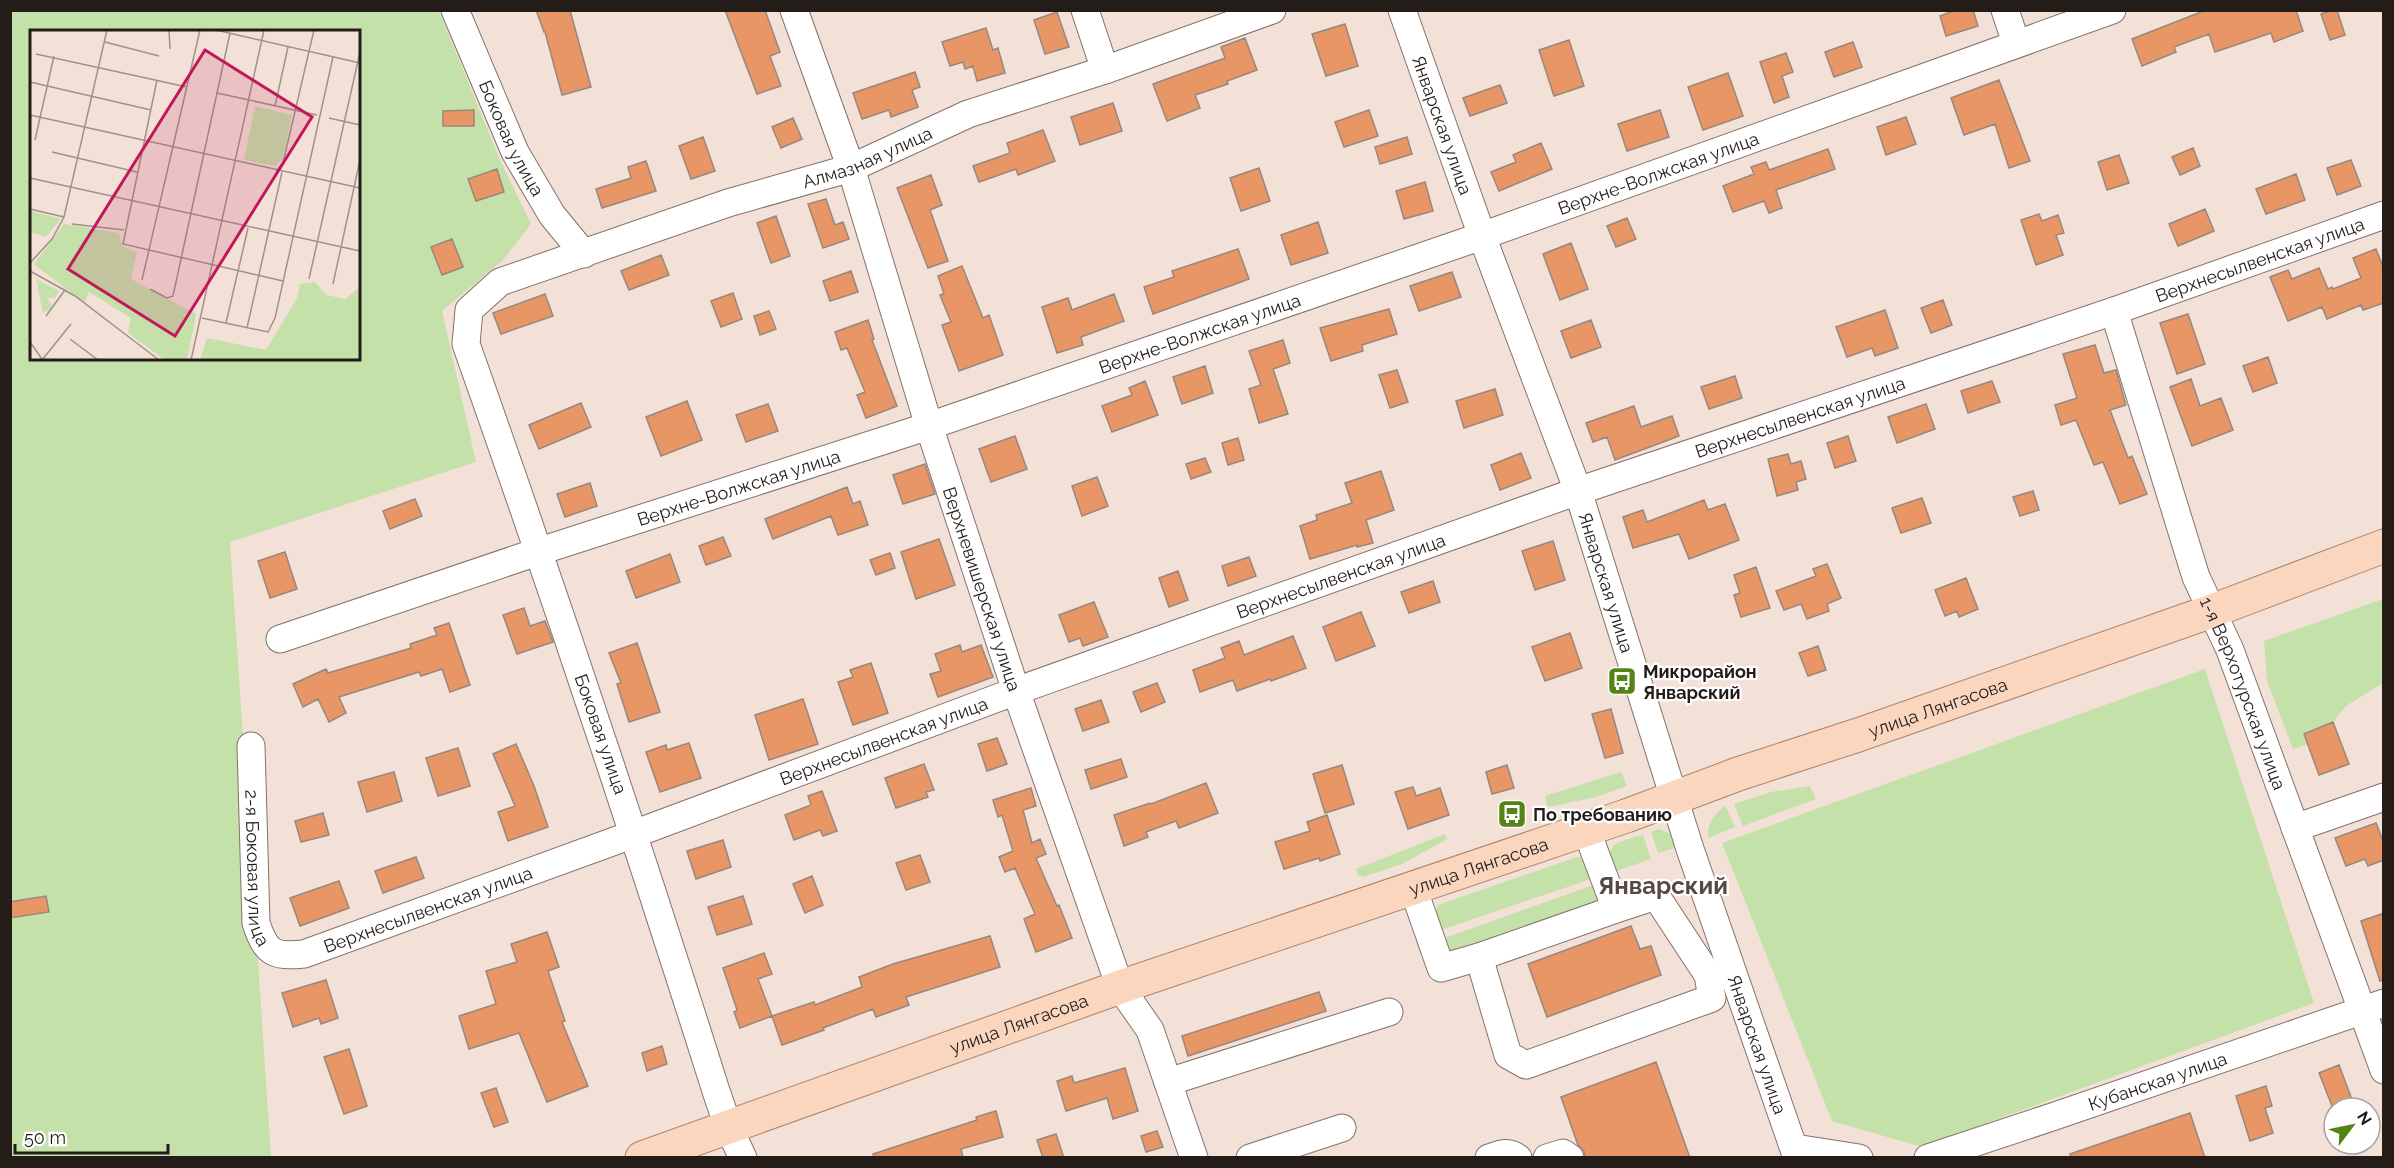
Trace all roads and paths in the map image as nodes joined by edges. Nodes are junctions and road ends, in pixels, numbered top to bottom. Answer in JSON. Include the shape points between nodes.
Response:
{"nodes":[{"id":1,"x":455,"y":10,"type":"edge"},
{"id":2,"x":794,"y":10,"type":"edge"},
{"id":3,"x":1085,"y":10,"type":"edge"},
{"id":4,"x":1272,"y":10,"type":"edge"},
{"id":5,"x":1402,"y":10,"type":"edge"},
{"id":6,"x":2005,"y":10,"type":"edge"},
{"id":7,"x":2112,"y":10,"type":"edge"},
{"id":8,"x":2016,"y":43,"type":"junction"},
{"id":9,"x":1105,"y":70,"type":"junction"},
{"id":10,"x":851,"y":168,"type":"junction"},
{"id":11,"x":2384,"y":215,"type":"edge"},
{"id":12,"x":1482,"y":236,"type":"junction"},
{"id":13,"x":584,"y":254,"type":"junction"},
{"id":14,"x":470,"y":310,"type":"joint"},
{"id":15,"x":2114,"y":311,"type":"junction"},
{"id":16,"x":929,"y":426,"type":"junction"},
{"id":17,"x":1578,"y":491,"type":"junction"},
{"id":18,"x":2384,"y":546,"type":"edge"},
{"id":19,"x":540,"y":551,"type":"junction"},
{"id":20,"x":2212,"y":611,"type":"junction"},
{"id":21,"x":280,"y":639,"type":"dead end"},
{"id":22,"x":1016,"y":691,"type":"junction"},
{"id":23,"x":251,"y":746,"type":"dead end"},
{"id":24,"x":1676,"y":797,"type":"junction"},
{"id":25,"x":2384,"y":797,"type":"edge"},
{"id":26,"x":2295,"y":828,"type":"junction"},
{"id":27,"x":1586,"y":829,"type":"junction"},
{"id":28,"x":634,"y":834,"type":"junction"},
{"id":29,"x":1413,"y":888,"type":"junction"},
{"id":30,"x":1616,"y":909,"type":"junction"},
{"id":31,"x":304,"y":954,"type":"joint"},
{"id":32,"x":1479,"y":957,"type":"junction"},
{"id":33,"x":1120,"y":987,"type":"junction"},
{"id":34,"x":1739,"y":990,"type":"junction"},
{"id":35,"x":1712,"y":998,"type":"junction"},
{"id":36,"x":2372,"y":1007,"type":"edge"},
{"id":37,"x":1389,"y":1012,"type":"dead end"},
{"id":38,"x":2384,"y":1070,"type":"edge"},
{"id":39,"x":1168,"y":1082,"type":"junction"},
{"id":40,"x":728,"y":1126,"type":"junction"},
{"id":41,"x":1342,"y":1128,"type":"dead end"},
{"id":42,"x":1796,"y":1153,"type":"edge"},
{"id":43,"x":642,"y":1158,"type":"edge"},
{"id":44,"x":743,"y":1158,"type":"edge"},
{"id":45,"x":1194,"y":1158,"type":"edge"},
{"id":46,"x":1250,"y":1158,"type":"edge"},
{"id":47,"x":1489,"y":1158,"type":"edge"},
{"id":48,"x":1518,"y":1158,"type":"edge"},
{"id":49,"x":1547,"y":1158,"type":"edge"},
{"id":50,"x":1570,"y":1158,"type":"edge"},
{"id":51,"x":1859,"y":1158,"type":"edge"},
{"id":52,"x":1928,"y":1158,"type":"edge"}],
"edges":[{"from":1,"to":13,"type":"street","name":"Боковая улица","via":[[516,152],[552,214]]},
{"from":2,"to":10,"type":"street","name":"Верхневишерская улица"},
{"from":3,"to":9,"type":"street"},
{"from":4,"to":9,"type":"street","name":"Алмазная улица"},
{"from":5,"to":12,"type":"street","name":"Январская улица"},
{"from":6,"to":8,"type":"street"},
{"from":7,"to":8,"type":"street","name":"Верхне-Волжская улица"},
{"from":8,"to":12,"type":"street","name":"Верхне-Волжская улица"},
{"from":9,"to":10,"type":"street","name":"Алмазная улица","via":[[968,114]]},
{"from":10,"to":13,"type":"street","name":"Алмазная улица","via":[[728,203]]},
{"from":10,"to":16,"type":"street","name":"Верхневишерская улица"},
{"from":11,"to":15,"type":"street","name":"Верхнесылвенская улица"},
{"from":12,"to":16,"type":"street","name":"Верхне-Волжская улица"},
{"from":12,"to":17,"type":"street","name":"Январская улица"},
{"from":13,"to":14,"type":"street","name":"Алмазная улица","via":[[500,282]]},
{"from":14,"to":19,"type":"street","name":"Боковая улица","via":[[466,344]]},
{"from":15,"to":17,"type":"street","name":"Верхнесылвенская улица"},
{"from":15,"to":20,"type":"street","name":"1-я Верхотурская улица","via":[[2196,577]]},
{"from":16,"to":19,"type":"street","name":"Верхне-Волжская улица"},
{"from":16,"to":22,"type":"street","name":"Верхневишерская улица"},
{"from":17,"to":22,"type":"street","name":"Верхнесылвенская улица"},
{"from":17,"to":24,"type":"street","name":"Январская улица"},
{"from":18,"to":20,"type":"main road","name":"улица Лянгасова"},
{"from":19,"to":21,"type":"street","name":"Верхне-Волжская улица"},
{"from":19,"to":28,"type":"street","name":"Боковая улица"},
{"from":20,"to":24,"type":"main road","name":"улица Лянгасова"},
{"from":20,"to":26,"type":"street","name":"1-я Верхотурская улица"},
{"from":22,"to":28,"type":"street","name":"Верхнесылвенская улица"},
{"from":22,"to":33,"type":"street","name":"Верхневишерская улица"},
{"from":23,"to":31,"type":"street","name":"2-я Боковая улица","via":[[256,923],[261,940],[270,950],[283,956]]},
{"from":24,"to":27,"type":"main road","name":"улица Лянгасова"},
{"from":24,"to":34,"type":"street","name":"Январская улица"},
{"from":25,"to":26,"type":"street"},
{"from":26,"to":36,"type":"street","name":"1-я Верхотурская улица"},
{"from":27,"to":29,"type":"main road","name":"улица Лянгасова"},
{"from":27,"to":30,"type":"street"},
{"from":28,"to":31,"type":"street","name":"Верхнесылвенская улица"},
{"from":28,"to":40,"type":"street","name":"Боковая улица"},
{"from":29,"to":32,"type":"street","via":[[1442,968]]},
{"from":29,"to":33,"type":"main road","name":"улица Лянгасова"},
{"from":30,"to":32,"type":"street"},
{"from":30,"to":35,"type":"street","via":[[1656,897],[1708,975]]},
{"from":32,"to":35,"type":"street","via":[[1508,1055],[1526,1065]]},
{"from":33,"to":39,"type":"street","name":"Верхневишерская улица","via":[[1150,1030]]},
{"from":33,"to":40,"type":"main road","name":"улица Лянгасова"},
{"from":34,"to":35,"type":"street"},
{"from":34,"to":42,"type":"street","name":"Январская улица"},
{"from":36,"to":38,"type":"street","name":"1-я Верхотурская улица"},
{"from":36,"to":52,"type":"street","name":"Кубанская улица"},
{"from":37,"to":39,"type":"street"},
{"from":39,"to":45,"type":"street","name":"Верхневишерская улица"},
{"from":40,"to":43,"type":"main road","name":"улица Лянгасова"},
{"from":40,"to":44,"type":"street","name":"Боковая улица"},
{"from":41,"to":46,"type":"street"},
{"from":42,"to":51,"type":"street"},
{"from":47,"to":48,"type":"street","via":[[1506,1152]]},
{"from":49,"to":50,"type":"street","via":[[1563,1153]]}]}
